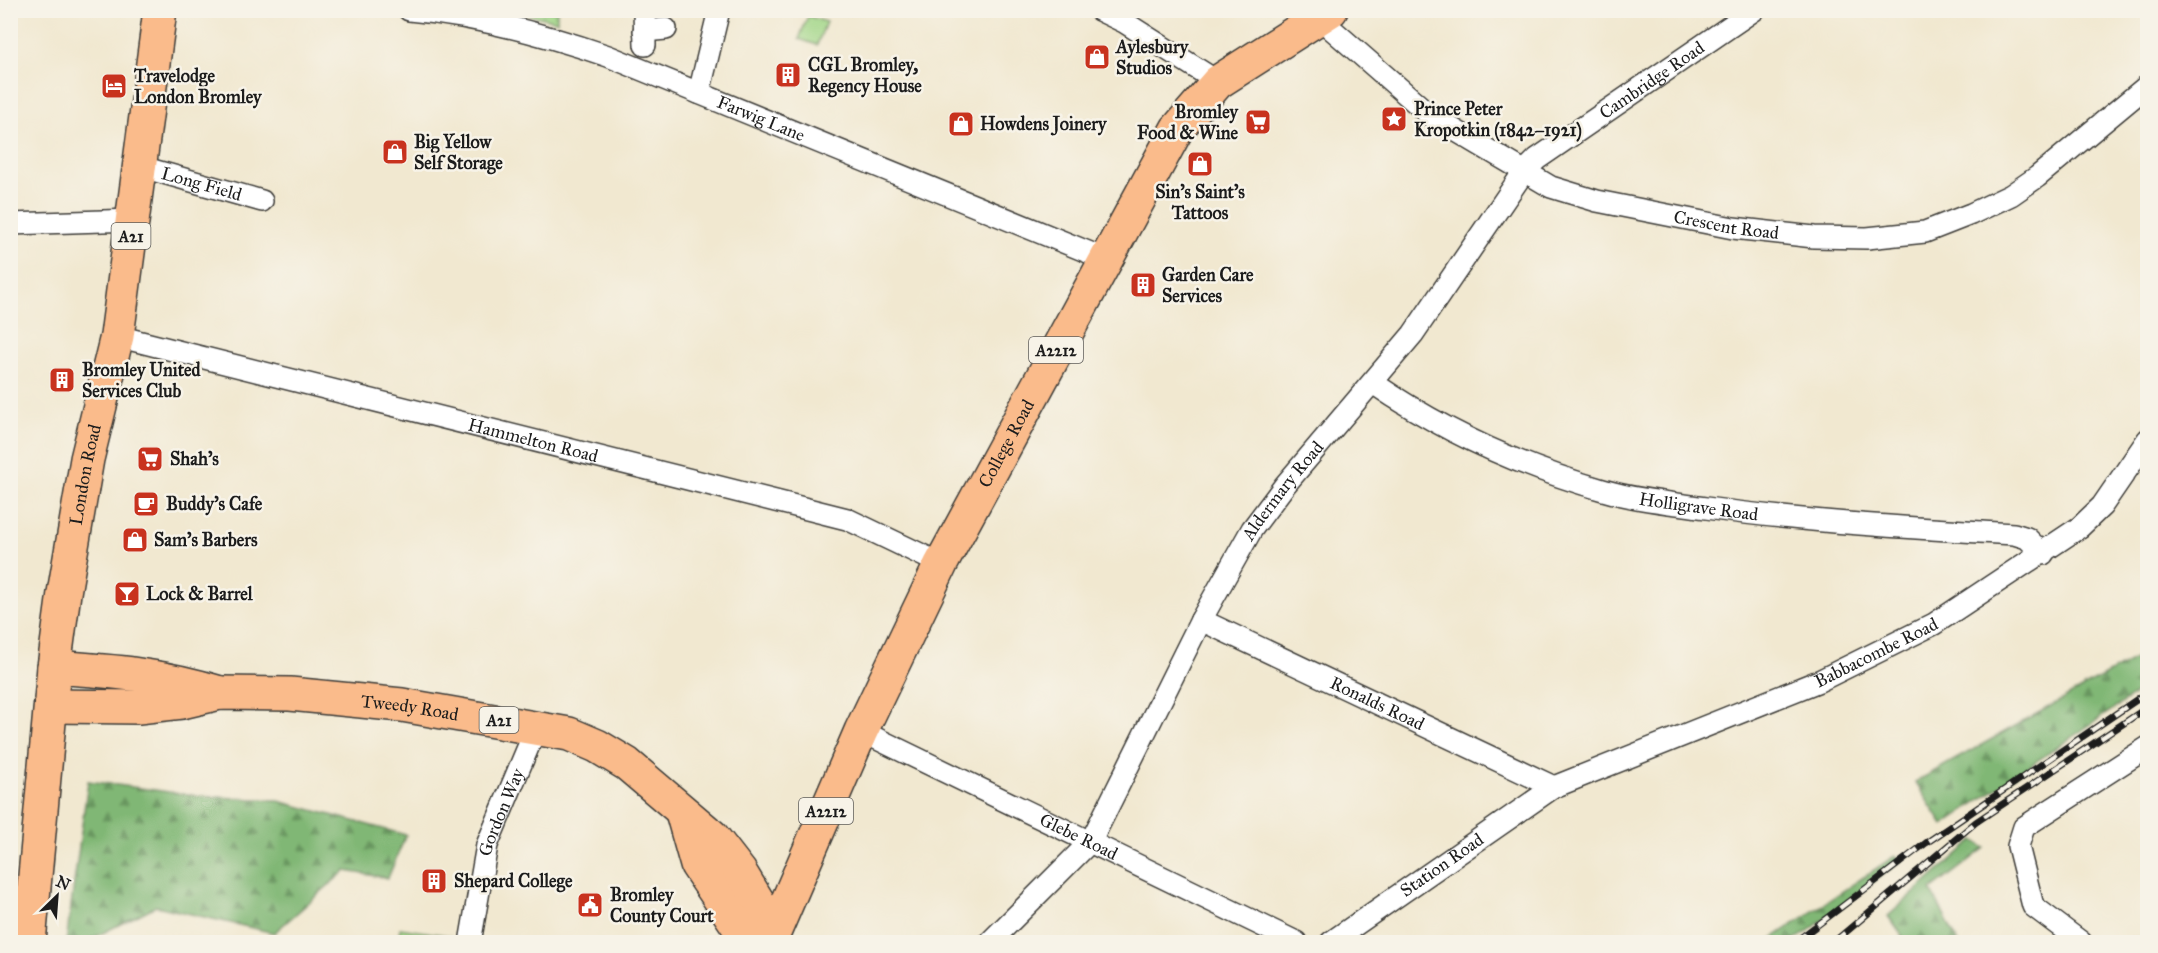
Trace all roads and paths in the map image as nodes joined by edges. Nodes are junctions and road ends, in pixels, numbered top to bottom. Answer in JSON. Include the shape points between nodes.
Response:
{"nodes":[{"id":1,"x":160,"y":10,"type":"edge"},
{"id":2,"x":409,"y":10,"type":"edge"},
{"id":3,"x":719,"y":10,"type":"edge"},
{"id":4,"x":1099,"y":10,"type":"edge"},
{"id":5,"x":1754,"y":10,"type":"edge"},
{"id":6,"x":1325,"y":14,"type":"edge"},
{"id":7,"x":644,"y":29,"type":"edge"},
{"id":8,"x":666,"y":29,"type":"dead end"},
{"id":9,"x":1218,"y":82,"type":"junction"},
{"id":10,"x":2148,"y":85,"type":"edge"},
{"id":11,"x":699,"y":93,"type":"junction"},
{"id":12,"x":142,"y":167,"type":"junction"},
{"id":13,"x":1523,"y":172,"type":"junction"},
{"id":14,"x":262,"y":201,"type":"dead end"},
{"id":15,"x":134,"y":220,"type":"junction"},
{"id":16,"x":10,"y":224,"type":"edge"},
{"id":17,"x":1105,"y":259,"type":"junction"},
{"id":18,"x":117,"y":336,"type":"junction"},
{"id":19,"x":1373,"y":383,"type":"junction"},
{"id":20,"x":2148,"y":439,"type":"edge"},
{"id":21,"x":2043,"y":554,"type":"junction"},
{"id":22,"x":941,"y":564,"type":"junction"},
{"id":23,"x":1201,"y":620,"type":"junction"},
{"id":24,"x":54,"y":667,"type":"junction"},
{"id":25,"x":220,"y":693,"type":"junction"},
{"id":26,"x":52,"y":706,"type":"junction"},
{"id":27,"x":537,"y":726,"type":"junction"},
{"id":28,"x":861,"y":731,"type":"junction"},
{"id":29,"x":2148,"y":747,"type":"edge"},
{"id":30,"x":1554,"y":787,"type":"junction"},
{"id":31,"x":682,"y":812,"type":"junction"},
{"id":32,"x":1091,"y":841,"type":"junction"},
{"id":33,"x":740,"y":872,"type":"junction"},
{"id":34,"x":800,"y":873,"type":"junction"},
{"id":35,"x":471,"y":937,"type":"dead end"},
{"id":36,"x":29,"y":942,"type":"edge"},
{"id":37,"x":760,"y":942,"type":"edge"},
{"id":38,"x":768,"y":942,"type":"edge"},
{"id":39,"x":990,"y":942,"type":"edge"},
{"id":40,"x":1296,"y":942,"type":"edge"},
{"id":41,"x":1331,"y":942,"type":"edge"},
{"id":42,"x":2081,"y":942,"type":"edge"}],
"edges":[{"from":1,"to":12,"type":"main road","name":"London Road","number":"A21"},
{"from":2,"to":11,"type":"street","name":"Farwig Lane","via":[[554,38]]},
{"from":3,"to":11,"type":"street"},
{"from":4,"to":9,"type":"street"},
{"from":5,"to":13,"type":"street","name":"Cambridge Road"},
{"from":6,"to":9,"type":"main road","name":"College Road","number":"A2212"},
{"from":6,"to":13,"type":"street","name":"Crescent Road","via":[[1431,116]]},
{"from":7,"to":8,"type":"street"},
{"from":9,"to":17,"type":"main road","name":"College Road","number":"A2212","via":[[1177,129]]},
{"from":10,"to":13,"type":"street","name":"Crescent Road","via":[[2011,195],[1925,232],[1867,238],[1814,237],[1734,228],[1597,201],[1551,187]]},
{"from":11,"to":17,"type":"street","name":"Farwig Lane"},
{"from":12,"to":14,"type":"street","name":"Long Field"},
{"from":12,"to":15,"type":"main road","name":"London Road","number":"A21"},
{"from":13,"to":19,"type":"street","name":"Aldermary Road","via":[[1413,334]]},
{"from":15,"to":16,"type":"street"},
{"from":15,"to":18,"type":"main road","name":"London Road","number":"A21"},
{"from":17,"to":22,"type":"main road","name":"College Road","number":"A2212"},
{"from":18,"to":22,"type":"street","name":"Hammelton Road","via":[[847,519]]},
{"from":18,"to":24,"type":"main road","name":"London Road","number":"A21","via":[[87,459]]},
{"from":19,"to":21,"type":"street","name":"Holligrave Road","via":[[1429,419],[1509,457],[1606,491],[1744,513],[2014,534],[2027,537]]},
{"from":19,"to":23,"type":"street","name":"Aldermary Road","via":[[1285,484],[1252,529]]},
{"from":20,"to":21,"type":"street","name":"Babbacombe Road","via":[[2102,506]]},
{"from":21,"to":30,"type":"street","name":"Babbacombe Road","via":[[1934,624],[1819,681]]},
{"from":22,"to":28,"type":"main road","name":"College Road","number":"A2212"},
{"from":23,"to":30,"type":"street","name":"Ronalds Road"},
{"from":23,"to":32,"type":"street","name":"Aldermary Road"},
{"from":24,"to":25,"type":"main road","name":"Tweedy Road","number":"A21","via":[[146,674]]},
{"from":24,"to":26,"type":"main road","name":"London Road","number":"A21"},
{"from":25,"to":26,"type":"main road","name":"Tweedy Road","number":"A21","via":[[138,707]]},
{"from":25,"to":27,"type":"main road","name":"Tweedy Road","number":"A21","via":[[290,694],[402,705]]},
{"from":26,"to":36,"type":"main road","name":"London Road"},
{"from":27,"to":31,"type":"main road","name":"Tweedy Road","number":"A21","via":[[597,746],[627,764]]},
{"from":27,"to":35,"type":"street","name":"Gordon Way","via":[[487,845]]},
{"from":28,"to":32,"type":"street","name":"Glebe Road"},
{"from":28,"to":34,"type":"main road","name":"College Road","number":"A2212"},
{"from":29,"to":42,"type":"street","via":[[2025,827],[2018,846],[2033,906]]},
{"from":30,"to":41,"type":"street","name":"Station Road"},
{"from":31,"to":33,"type":"main road","name":"Tweedy Road","number":"A21","via":[[712,836]]},
{"from":31,"to":37,"type":"main road","via":[[697,865],[742,932]]},
{"from":32,"to":39,"type":"street","name":"Aldermary Road"},
{"from":32,"to":40,"type":"street","name":"Glebe Road"},
{"from":33,"to":34,"type":"main road","via":[[769,881]]},
{"from":33,"to":38,"type":"main road","name":"Tweedy Road","number":"A21","via":[[766,915]]},
{"from":34,"to":38,"type":"main road","name":"College Road","number":"A2212"}]}
